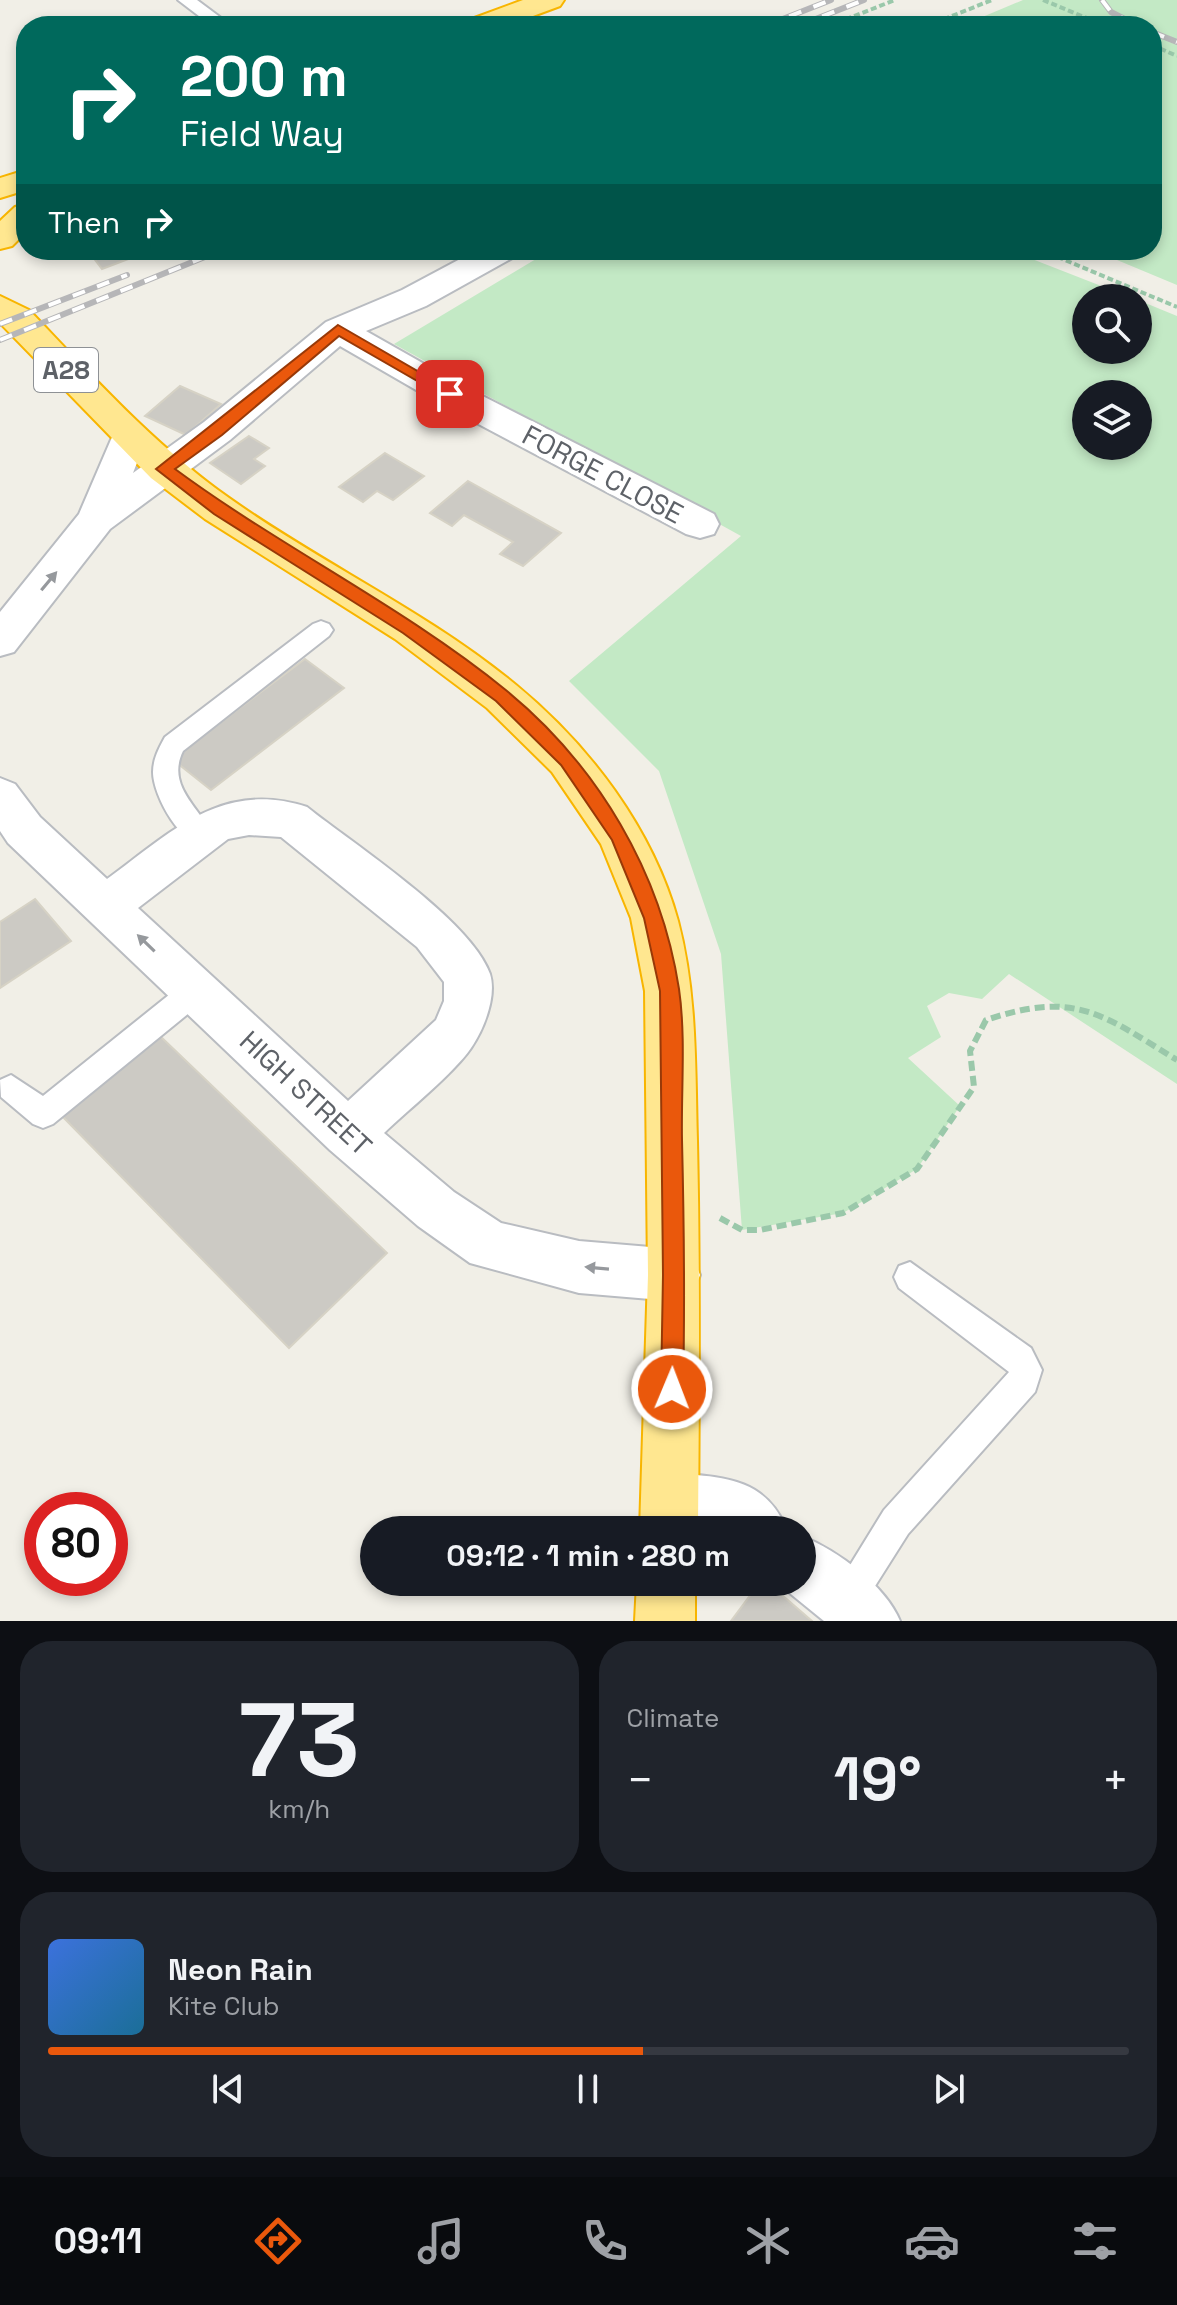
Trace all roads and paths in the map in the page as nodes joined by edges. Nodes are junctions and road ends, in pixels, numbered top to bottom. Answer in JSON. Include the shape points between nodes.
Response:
{"nodes":[{"id":1,"x":186,"y":0,"type":"edge"},
{"id":2,"x":550,"y":0,"type":"edge"},
{"id":3,"x":895,"y":0,"type":"edge"},
{"id":4,"x":992,"y":0,"type":"edge"},
{"id":5,"x":1043,"y":0,"type":"edge"},
{"id":6,"x":209,"y":16,"type":"edge"},
{"id":7,"x":506,"y":16,"type":"edge"},
{"id":8,"x":854,"y":16,"type":"edge"},
{"id":9,"x":952,"y":16,"type":"edge"},
{"id":10,"x":1082,"y":16,"type":"edge"},
{"id":11,"x":16,"y":224,"type":"edge"},
{"id":12,"x":0,"y":239,"type":"edge"},
{"id":13,"x":484,"y":260,"type":"edge"},
{"id":14,"x":1065,"y":260,"type":"edge"},
{"id":15,"x":0,"y":307,"type":"edge"},
{"id":16,"x":1177,"y":307,"type":"edge"},
{"id":17,"x":338,"y":330,"type":"junction"},
{"id":18,"x":129,"y":437,"type":"junction"},
{"id":19,"x":164,"y":469,"type":"junction"},
{"id":20,"x":96,"y":519,"type":"junction"},
{"id":21,"x":700,"y":524,"type":"dead end"},
{"id":22,"x":321,"y":630,"type":"dead end"},
{"id":23,"x":0,"y":641,"type":"edge"},
{"id":24,"x":8,"y":826,"type":"edge"},
{"id":25,"x":200,"y":835,"type":"junction"},
{"id":26,"x":107,"y":905,"type":"junction"},
{"id":27,"x":195,"y":991,"type":"junction"},
{"id":28,"x":1177,"y":1060,"type":"edge"},
{"id":29,"x":11,"y":1088,"type":"dead end"},
{"id":30,"x":348,"y":1134,"type":"junction"},
{"id":31,"x":670,"y":1190,"type":"junction"},
{"id":32,"x":674,"y":1275,"type":"junction"},
{"id":33,"x":910,"y":1277,"type":"dead end"},
{"id":34,"x":669,"y":1516,"type":"edge"},
{"id":35,"x":741,"y":1516,"type":"edge"},
{"id":36,"x":816,"y":1576,"type":"edge"},
{"id":37,"x":666,"y":1596,"type":"edge"},
{"id":38,"x":858,"y":1611,"type":"edge"},
{"id":39,"x":665,"y":1621,"type":"edge"}],
"edges":[{"from":1,"to":6,"type":"lane"},
{"from":2,"to":7,"type":"highway"},
{"from":3,"to":8,"type":"path"},
{"from":4,"to":9,"type":"path"},
{"from":5,"to":10,"type":"path"},
{"from":11,"to":12,"type":"highway"},
{"from":13,"to":17,"type":"street","via":[[414,298]]},
{"from":14,"to":16,"type":"path"},
{"from":15,"to":18,"type":"highway","number":"A28","via":[[17,318]]},
{"from":17,"to":19,"type":"street"},
{"from":17,"to":21,"type":"street","name":"FORGE CLOSE","via":[[443,401]]},
{"from":18,"to":19,"type":"highway","number":"A28"},
{"from":18,"to":20,"type":"street"},
{"from":19,"to":20,"type":"street"},
{"from":19,"to":31,"type":"highway","number":"A28","via":[[219,510],[409,628],[502,697],[567,760],[620,836],[654,918],[669,991]]},
{"from":23,"to":20,"type":"street","one_way":true},
{"from":22,"to":25,"type":"lane","via":[[174,744],[165,758],[164,777],[174,802]]},
{"from":24,"to":26,"type":"street","name":"HIGH STREET"},
{"from":25,"to":26,"type":"street"},
{"from":25,"to":30,"type":"street","via":[[216,824],[249,817],[291,820],[433,933],[467,976],[468,1001],[454,1034]]},
{"from":27,"to":26,"type":"street","name":"HIGH STREET","one_way":true},
{"from":27,"to":29,"type":"lane","via":[[43,1114]]},
{"from":27,"to":30,"type":"street","name":"HIGH STREET"},
{"from":28,"to":31,"type":"path","via":[[1096,1011],[1068,1002],[1022,1005],[986,1020],[970,1051],[974,1087],[917,1169],[843,1213],[742,1230]]},
{"from":32,"to":30,"type":"street","name":"HIGH STREET","one_way":true,"via":[[579,1267],[489,1245],[436,1209]]},
{"from":31,"to":32,"type":"highway","number":"A28"},
{"from":32,"to":34,"type":"highway","number":"A28"},
{"from":33,"to":38,"type":"lane","via":[[1020,1359],[1026,1370],[1024,1381],[896,1522]]},
{"from":34,"to":35,"type":"street","via":[[730,1507]]},
{"from":36,"to":38,"type":"street"},
{"from":37,"to":39,"type":"highway"}]}
